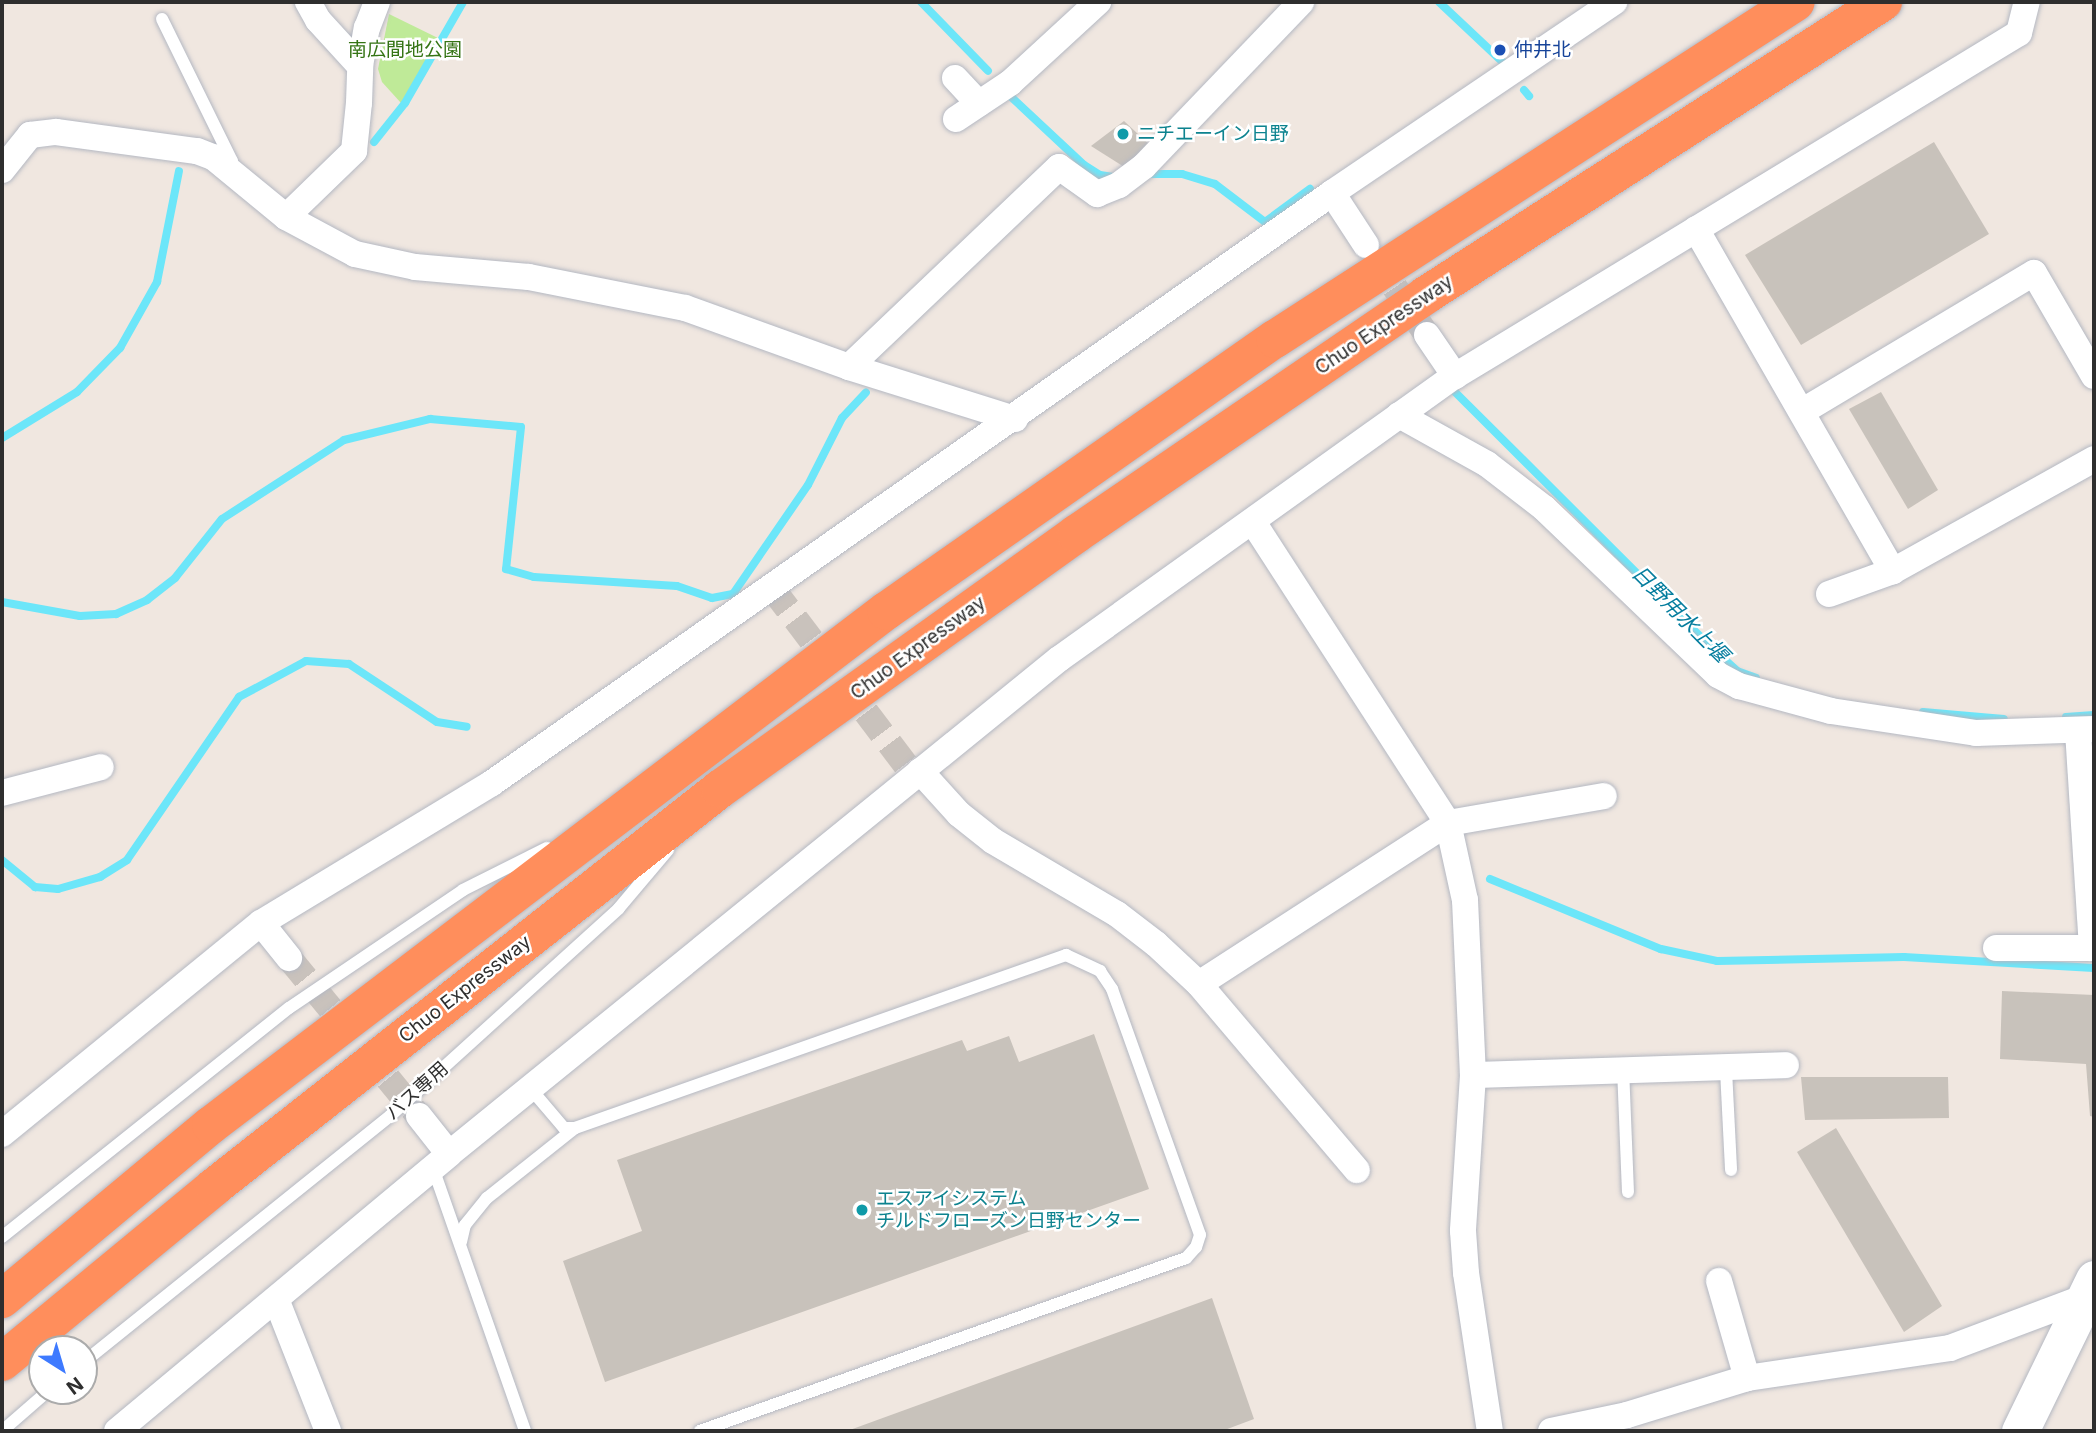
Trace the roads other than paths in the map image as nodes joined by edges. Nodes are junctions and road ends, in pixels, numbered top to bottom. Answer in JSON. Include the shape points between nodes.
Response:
{"nodes":[{"id":1,"x":308,"y":2,"type":"edge"},
{"id":2,"x":377,"y":2,"type":"edge"},
{"id":3,"x":1098,"y":2,"type":"edge"},
{"id":4,"x":1301,"y":2,"type":"edge"},
{"id":5,"x":1614,"y":2,"type":"edge"},
{"id":6,"x":1797,"y":2,"type":"edge"},
{"id":7,"x":1883,"y":2,"type":"edge"},
{"id":8,"x":2027,"y":2,"type":"edge"},
{"id":9,"x":162,"y":19,"type":"dead end"},
{"id":10,"x":360,"y":66,"type":"junction"},
{"id":11,"x":955,"y":78,"type":"dead end"},
{"id":12,"x":979,"y":104,"type":"junction"},
{"id":13,"x":956,"y":118,"type":"dead end"},
{"id":14,"x":228,"y":169,"type":"junction"},
{"id":15,"x":2,"y":170,"type":"edge"},
{"id":16,"x":1332,"y":194,"type":"junction"},
{"id":17,"x":286,"y":217,"type":"junction"},
{"id":18,"x":1696,"y":229,"type":"junction"},
{"id":19,"x":1366,"y":245,"type":"tunnel mouth"},
{"id":20,"x":1427,"y":335,"type":"tunnel mouth"},
{"id":21,"x":849,"y":367,"type":"junction"},
{"id":22,"x":1455,"y":376,"type":"junction"},
{"id":23,"x":2094,"y":376,"type":"edge"},
{"id":24,"x":1803,"y":411,"type":"junction"},
{"id":25,"x":1399,"y":415,"type":"junction"},
{"id":26,"x":1015,"y":419,"type":"junction"},
{"id":27,"x":2094,"y":459,"type":"edge"},
{"id":28,"x":1253,"y":522,"type":"junction"},
{"id":29,"x":1893,"y":571,"type":"junction"},
{"id":30,"x":1829,"y":594,"type":"dead end"},
{"id":31,"x":2086,"y":731,"type":"edge"},
{"id":32,"x":100,"y":767,"type":"dead end"},
{"id":33,"x":920,"y":771,"type":"junction"},
{"id":34,"x":720,"y":789,"type":"junction"},
{"id":35,"x":2,"y":793,"type":"edge"},
{"id":36,"x":1604,"y":796,"type":"dead end"},
{"id":37,"x":612,"y":816,"type":"junction"},
{"id":38,"x":1448,"y":823,"type":"junction"},
{"id":39,"x":261,"y":923,"type":"junction"},
{"id":40,"x":1996,"y":948,"type":"dead end"},
{"id":41,"x":289,"y":958,"type":"tunnel mouth"},
{"id":42,"x":1199,"y":984,"type":"junction"},
{"id":43,"x":1786,"y":1065,"type":"dead end"},
{"id":44,"x":1623,"y":1068,"type":"junction"},
{"id":45,"x":1726,"y":1070,"type":"junction"},
{"id":46,"x":1474,"y":1074,"type":"junction"},
{"id":47,"x":530,"y":1088,"type":"junction"},
{"id":48,"x":419,"y":1116,"type":"tunnel mouth"},
{"id":49,"x":575,"y":1128,"type":"junction"},
{"id":50,"x":2,"y":1134,"type":"edge"},
{"id":51,"x":441,"y":1161,"type":"junction"},
{"id":52,"x":1357,"y":1170,"type":"dead end"},
{"id":53,"x":1731,"y":1170,"type":"dead end"},
{"id":54,"x":1628,"y":1192,"type":"dead end"},
{"id":55,"x":2,"y":1237,"type":"edge"},
{"id":56,"x":461,"y":1242,"type":"junction"},
{"id":57,"x":1719,"y":1280,"type":"dead end"},
{"id":58,"x":2089,"y":1288,"type":"edge"},
{"id":59,"x":2,"y":1299,"type":"edge"},
{"id":60,"x":276,"y":1299,"type":"junction"},
{"id":61,"x":98,"y":1351,"type":"edge"},
{"id":62,"x":2,"y":1362,"type":"edge"},
{"id":63,"x":1747,"y":1378,"type":"junction"},
{"id":64,"x":32,"y":1405,"type":"edge"},
{"id":65,"x":2,"y":1431,"type":"edge"},
{"id":66,"x":117,"y":1431,"type":"edge"},
{"id":67,"x":328,"y":1431,"type":"edge"},
{"id":68,"x":525,"y":1431,"type":"edge"},
{"id":69,"x":700,"y":1431,"type":"edge"},
{"id":70,"x":1490,"y":1431,"type":"edge"},
{"id":71,"x":1551,"y":1431,"type":"edge"},
{"id":72,"x":2020,"y":1431,"type":"edge"}],
"edges":[{"from":1,"to":10,"type":"street","via":[[318,20]]},
{"from":2,"to":10,"type":"street"},
{"from":3,"to":12,"type":"street","via":[[1010,83]]},
{"from":4,"to":21,"type":"street","via":[[1144,166],[1119,185],[1097,194],[1059,167]]},
{"from":5,"to":16,"type":"street"},
{"from":6,"to":37,"type":"highway","via":[[1275,339],[886,611]]},
{"from":7,"to":34,"type":"highway","name":"Chuo Expressway","via":[[1426,295],[1076,534]]},
{"from":8,"to":18,"type":"street","via":[[2019,33]]},
{"from":9,"to":14,"type":"lane","via":[[232,161]]},
{"from":10,"to":17,"type":"street","via":[[355,151]]},
{"from":11,"to":12,"type":"street"},
{"from":12,"to":13,"type":"street"},
{"from":14,"to":15,"type":"street","via":[[197,151],[56,132],[30,135]]},
{"from":14,"to":17,"type":"street"},
{"from":16,"to":19,"type":"street"},
{"from":16,"to":26,"type":"street"},
{"from":17,"to":21,"type":"street","via":[[355,254],[415,267],[529,277],[685,308]]},
{"from":18,"to":22,"type":"street"},
{"from":18,"to":24,"type":"street"},
{"from":20,"to":22,"type":"street"},
{"from":21,"to":26,"type":"street"},
{"from":22,"to":25,"type":"street"},
{"from":23,"to":24,"type":"street","via":[[2034,274]]},
{"from":24,"to":29,"type":"street"},
{"from":25,"to":28,"type":"street"},
{"from":25,"to":31,"type":"street","via":[[1487,464],[1544,508],[1718,675],[1739,686],[1831,711],[1921,726],[1976,733]]},
{"from":26,"to":39,"type":"street","via":[[492,783]]},
{"from":27,"to":29,"type":"street"},
{"from":28,"to":33,"type":"street","via":[[1059,659]]},
{"from":28,"to":38,"type":"street"},
{"from":29,"to":30,"type":"street"},
{"from":31,"to":40,"type":"street","via":[[2092,948]]},
{"from":32,"to":35,"type":"street"},
{"from":33,"to":42,"type":"street","via":[[959,814],[993,841],[1117,914]]},
{"from":33,"to":47,"type":"street"},
{"from":34,"to":61,"type":"lane","name":"バス専用","via":[[619,908],[390,1116]]},
{"from":34,"to":62,"type":"highway","name":"Chuo Expressway","via":[[214,1187]]},
{"from":36,"to":38,"type":"street"},
{"from":37,"to":55,"type":"lane","via":[[463,890],[289,1008]]},
{"from":37,"to":59,"type":"highway","via":[[211,1125]]},
{"from":38,"to":42,"type":"street"},
{"from":38,"to":46,"type":"street","via":[[1465,900]]},
{"from":39,"to":41,"type":"street"},
{"from":39,"to":50,"type":"street"},
{"from":42,"to":52,"type":"street"},
{"from":43,"to":45,"type":"street"},
{"from":44,"to":45,"type":"street"},
{"from":44,"to":46,"type":"street"},
{"from":44,"to":54,"type":"lane"},
{"from":45,"to":53,"type":"lane"},
{"from":46,"to":70,"type":"street","via":[[1463,1231]]},
{"from":47,"to":49,"type":"lane","via":[[564,1128]]},
{"from":47,"to":51,"type":"street"},
{"from":48,"to":51,"type":"street"},
{"from":49,"to":56,"type":"lane","via":[[487,1198],[465,1225]]},
{"from":49,"to":69,"type":"lane","via":[[1066,955],[1100,971],[1112,989],[1200,1235],[1196,1247],[1185,1258]]},
{"from":51,"to":56,"type":"lane"},
{"from":51,"to":60,"type":"street"},
{"from":56,"to":68,"type":"lane"},
{"from":57,"to":63,"type":"street"},
{"from":58,"to":63,"type":"street","via":[[1950,1348]]},
{"from":58,"to":72,"type":"main road"},
{"from":60,"to":66,"type":"street"},
{"from":60,"to":67,"type":"street"},
{"from":63,"to":71,"type":"street","via":[[1627,1415]]},
{"from":64,"to":65,"type":"lane"}]}
